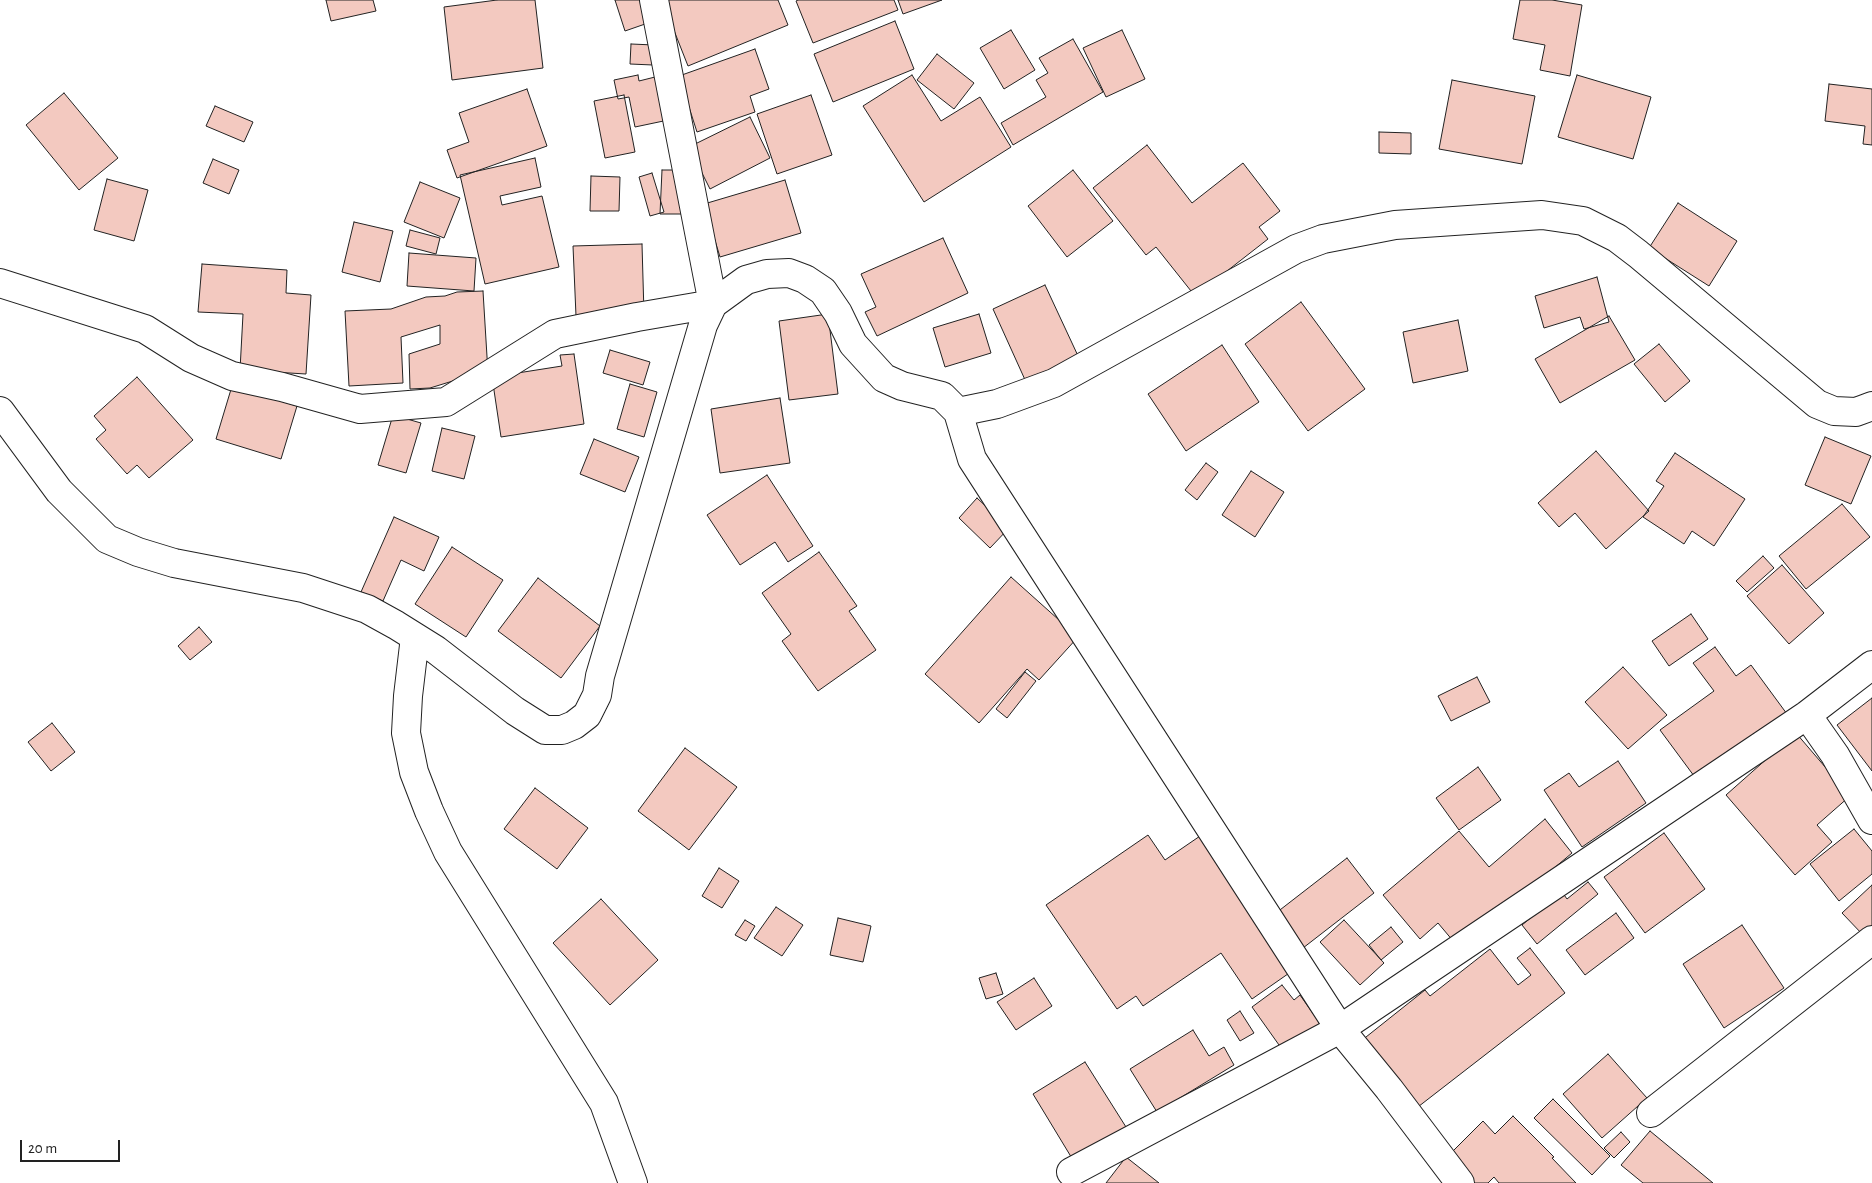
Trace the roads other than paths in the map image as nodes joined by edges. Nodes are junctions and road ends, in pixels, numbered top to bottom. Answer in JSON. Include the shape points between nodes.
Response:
{"nodes":[{"id":1,"x":654,"y":0,"type":"edge"},
{"id":2,"x":0,"y":283,"type":"edge"},
{"id":3,"x":713,"y":304,"type":"junction"},
{"id":4,"x":1872,"y":406,"type":"edge"},
{"id":5,"x":0,"y":411,"type":"edge"},
{"id":6,"x":958,"y":412,"type":"junction"},
{"id":7,"x":415,"y":637,"type":"junction"},
{"id":8,"x":1872,"y":665,"type":"edge"},
{"id":9,"x":1807,"y":715,"type":"junction"},
{"id":10,"x":1872,"y":820,"type":"edge"},
{"id":11,"x":1872,"y":940,"type":"edge"},
{"id":12,"x":1340,"y":1029,"type":"junction"},
{"id":13,"x":1651,"y":1113,"type":"dead end"},
{"id":14,"x":1071,"y":1172,"type":"dead end"},
{"id":15,"x":633,"y":1183,"type":"edge"},
{"id":16,"x":1460,"y":1183,"type":"edge"}],
"edges":[{"from":1,"to":3,"type":"street"},
{"from":2,"to":3,"type":"street","via":[[145,329],[191,358],[232,376],[360,409],[446,402],[555,334]]},
{"from":3,"to":6,"type":"street","via":[[746,280],[767,274],[789,273],[805,278],[823,291],[853,344],[884,378],[942,396]]},
{"from":3,"to":7,"type":"street","via":[[703,325],[600,676],[597,696],[587,715],[574,726],[544,730]]},
{"from":4,"to":6,"type":"street","via":[[1856,412],[1834,411],[1817,404],[1617,238],[1583,221],[1542,215],[1395,225],[1324,239],[1296,249],[1054,382],[997,404]]},
{"from":5,"to":7,"type":"street","via":[[59,491],[107,539],[174,563],[303,588],[367,609]]},
{"from":6,"to":12,"type":"street","via":[[972,459]]},
{"from":7,"to":15,"type":"street","via":[[406,733],[414,772],[429,811],[448,852],[604,1104]]},
{"from":8,"to":9,"type":"street"},
{"from":9,"to":10,"type":"street","via":[[1835,755]]},
{"from":9,"to":12,"type":"street"},
{"from":11,"to":13,"type":"street"},
{"from":12,"to":14,"type":"street"},
{"from":12,"to":16,"type":"street"}]}
